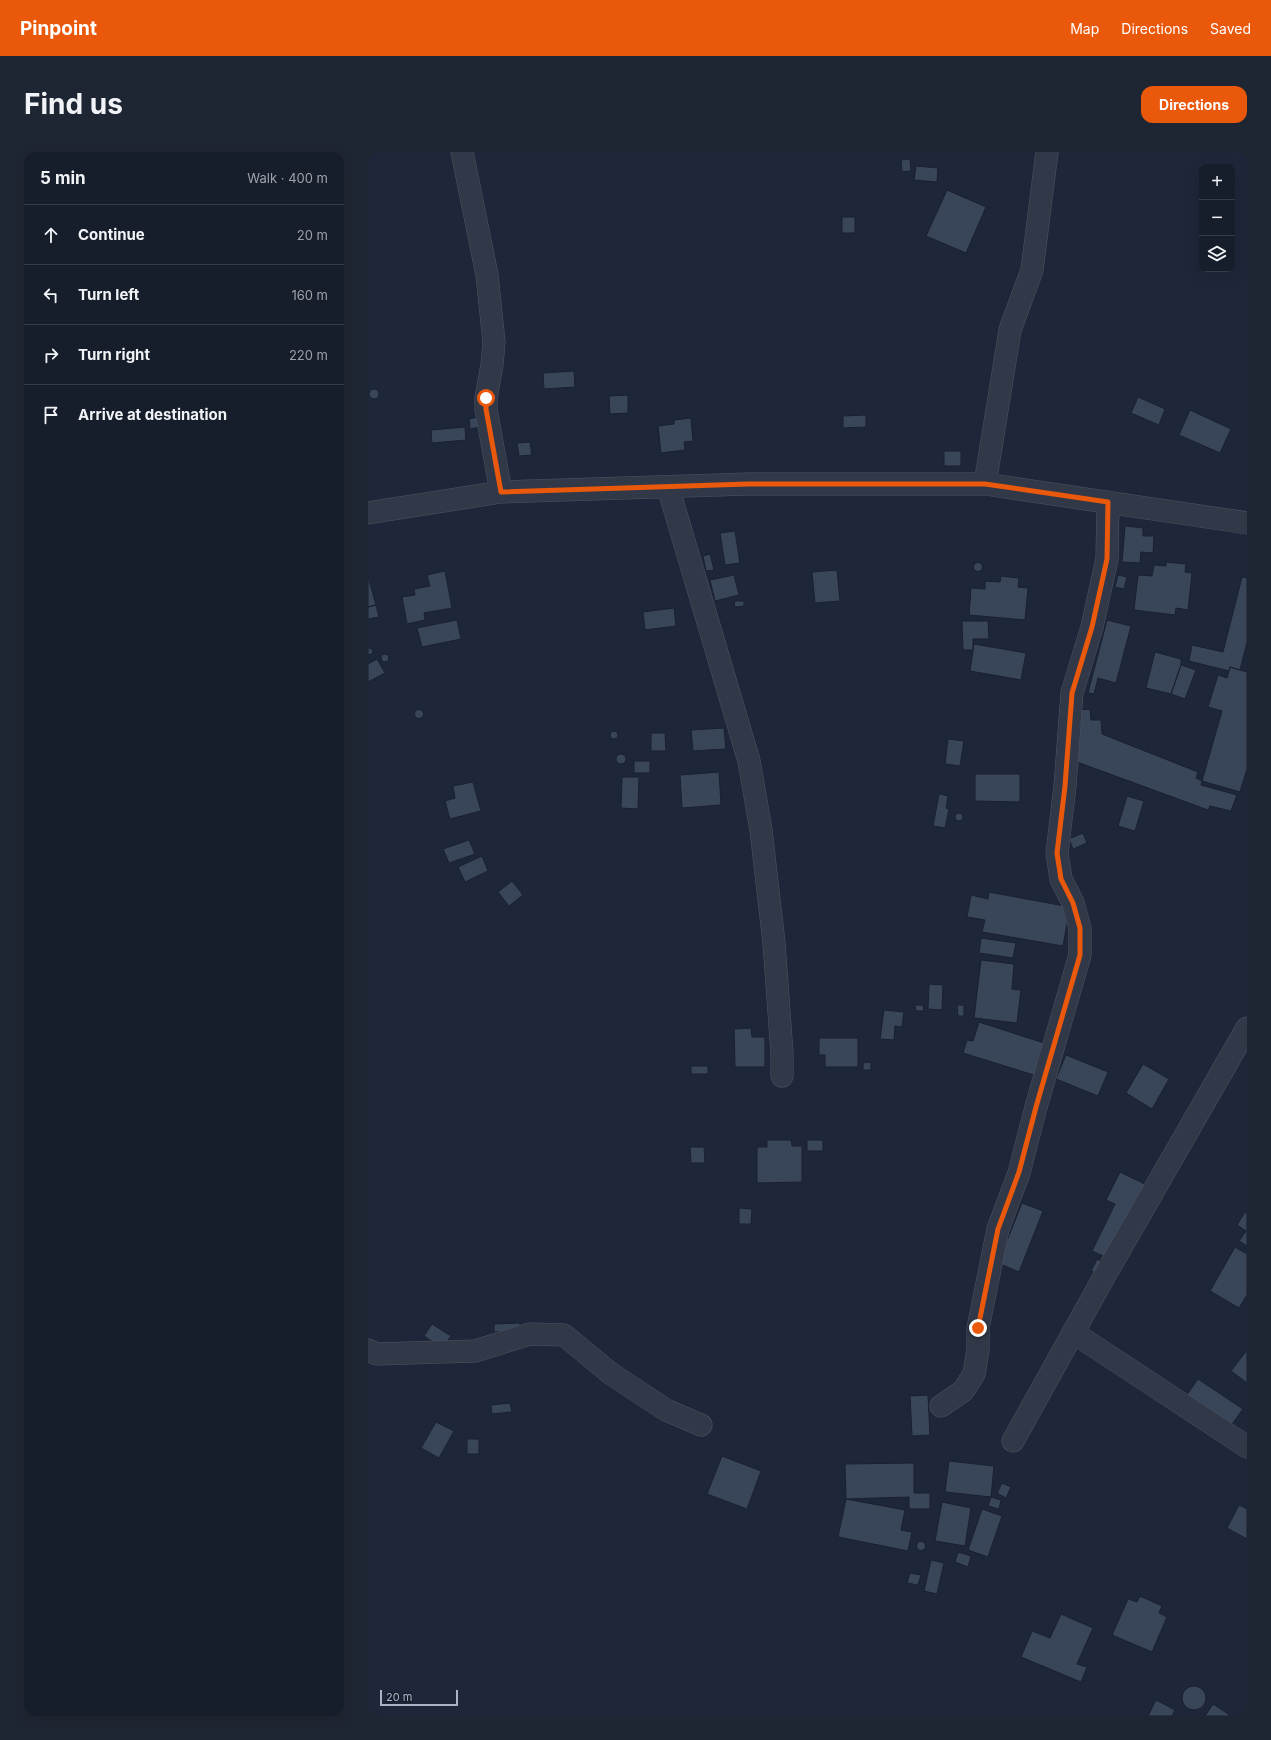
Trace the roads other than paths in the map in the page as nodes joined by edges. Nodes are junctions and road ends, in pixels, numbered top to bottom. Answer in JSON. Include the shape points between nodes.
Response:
{"nodes":[{"id":1,"x":462,"y":152,"type":"edge"},
{"id":2,"x":1047,"y":152,"type":"edge"},
{"id":3,"x":985,"y":484,"type":"junction"},
{"id":4,"x":668,"y":487,"type":"junction"},
{"id":5,"x":501,"y":492,"type":"junction"},
{"id":6,"x":1108,"y":502,"type":"junction"},
{"id":7,"x":368,"y":513,"type":"edge"},
{"id":8,"x":1247,"y":523,"type":"edge"},
{"id":9,"x":1247,"y":1028,"type":"edge"},
{"id":10,"x":782,"y":1076,"type":"dead end"},
{"id":11,"x":1074,"y":1333,"type":"junction"},
{"id":12,"x":368,"y":1350,"type":"edge"},
{"id":13,"x":941,"y":1406,"type":"dead end"},
{"id":14,"x":701,"y":1425,"type":"dead end"},
{"id":15,"x":1013,"y":1441,"type":"dead end"},
{"id":16,"x":1247,"y":1447,"type":"edge"}],
"edges":[{"from":1,"to":5,"type":"street","via":[[487,275],[494,342],[486,409]]},
{"from":2,"to":3,"type":"street","via":[[1032,270],[1010,330]]},
{"from":3,"to":4,"type":"street","via":[[748,484]]},
{"from":3,"to":6,"type":"street"},
{"from":4,"to":5,"type":"street"},
{"from":4,"to":10,"type":"street","via":[[749,761],[761,830],[774,943]]},
{"from":5,"to":7,"type":"street"},
{"from":6,"to":8,"type":"street"},
{"from":6,"to":13,"type":"street","via":[[1107,559],[1092,627],[1072,693],[1057,853],[1061,879],[1073,903],[1080,928],[1080,955],[1019,1172],[998,1229],[978,1328],[974,1374],[963,1391]]},
{"from":9,"to":11,"type":"street"},
{"from":11,"to":15,"type":"street"},
{"from":11,"to":16,"type":"street"},
{"from":12,"to":14,"type":"street","via":[[377,1354],[474,1351],[530,1334],[564,1335],[610,1373],[660,1406]]}]}
